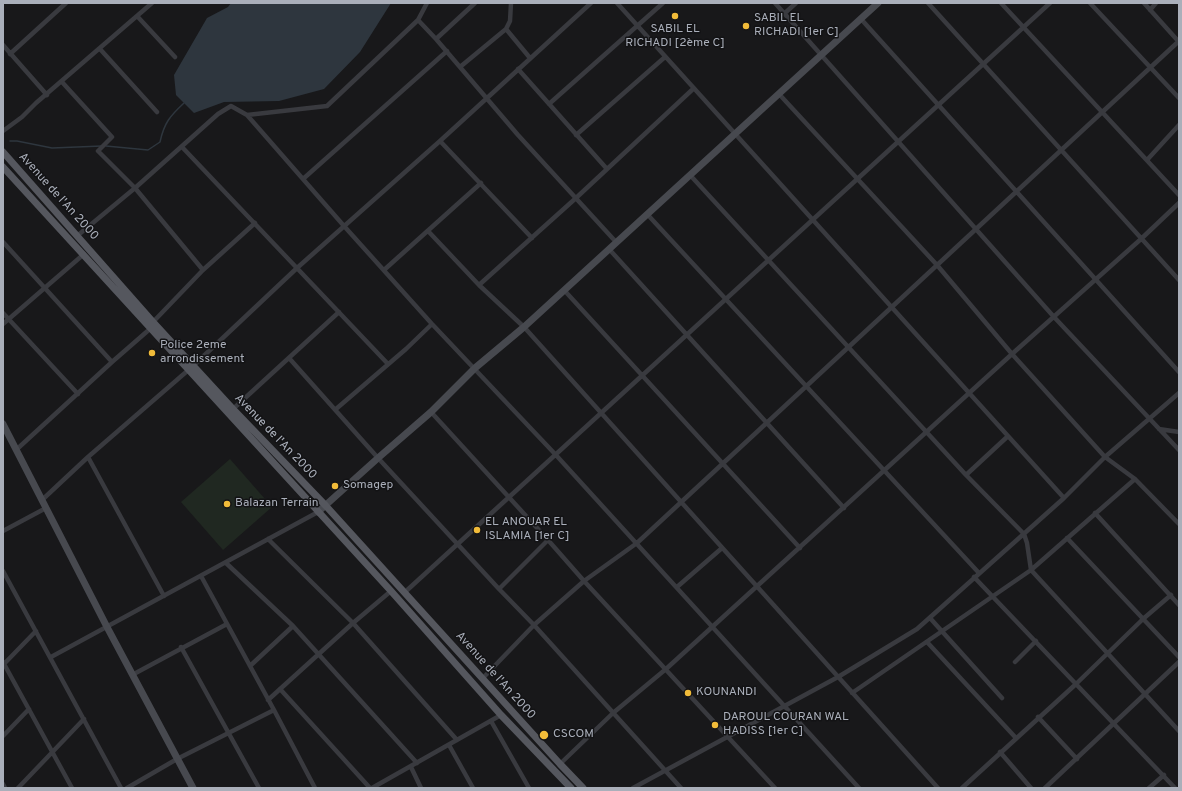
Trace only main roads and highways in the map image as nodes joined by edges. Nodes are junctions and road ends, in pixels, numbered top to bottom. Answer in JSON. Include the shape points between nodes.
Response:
{"nodes":[{"id":1,"x":3,"y":152,"type":"edge"},
{"id":2,"x":3,"y":167,"type":"edge"},
{"id":3,"x":152,"y":325,"type":"junction"},
{"id":4,"x":191,"y":367,"type":"junction"},
{"id":5,"x":571,"y":788,"type":"edge"},
{"id":6,"x":583,"y":788,"type":"edge"}],
"edges":[{"from":1,"to":3,"type":"main road","name":"Avenue de l'An 2000"},
{"from":2,"to":3,"type":"main road","name":"Avenue de l'An 2000"},
{"from":3,"to":4,"type":"main road","name":"Avenue de l'An 2000"},
{"from":4,"to":5,"type":"main road","name":"Avenue de l'An 2000","via":[[501,715]]},
{"from":4,"to":6,"type":"main road","name":"Avenue de l'An 2000","via":[[326,506]]}]}
